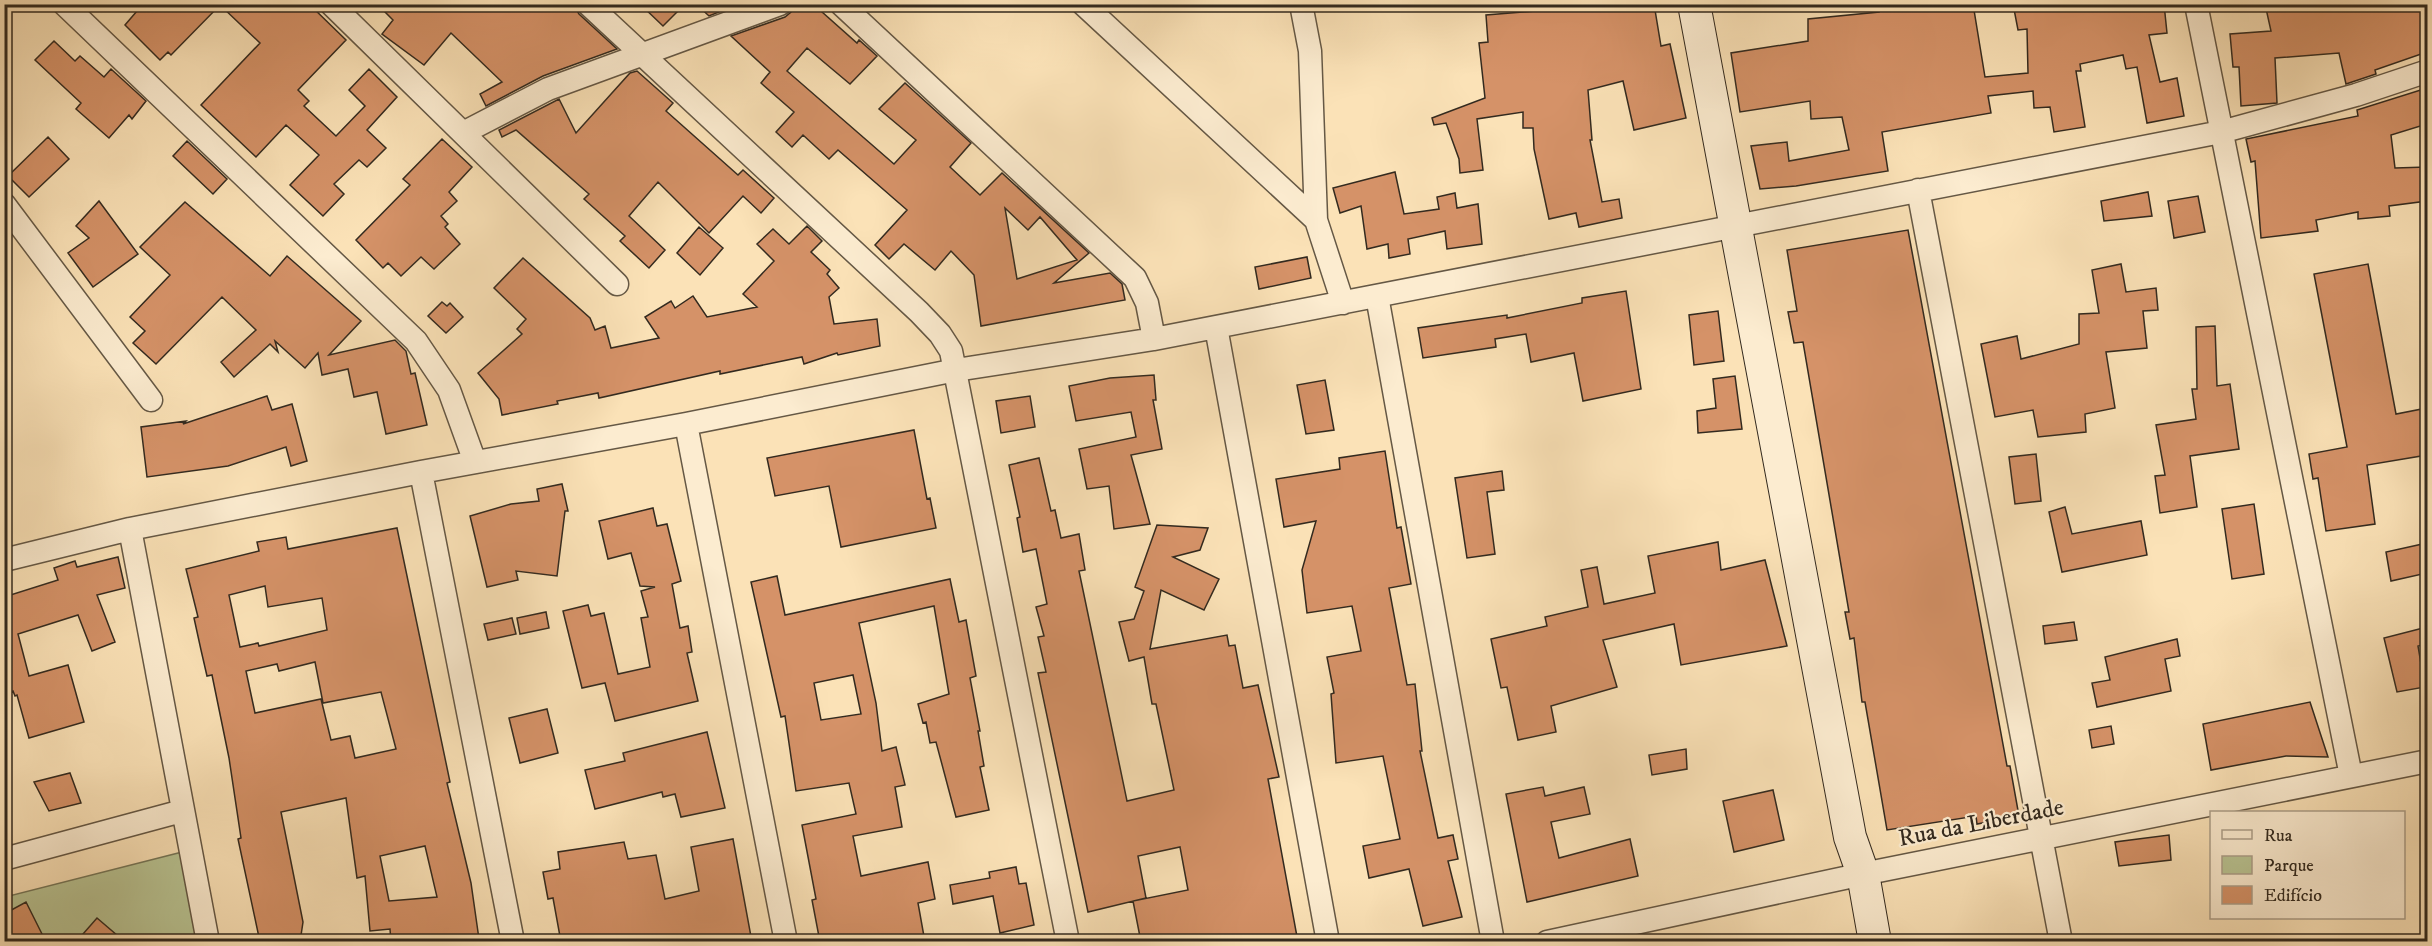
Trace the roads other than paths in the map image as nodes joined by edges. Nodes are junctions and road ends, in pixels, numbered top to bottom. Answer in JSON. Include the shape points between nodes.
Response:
{"nodes":[{"id":1,"x":64,"y":4,"type":"edge"},
{"id":2,"x":331,"y":4,"type":"edge"},
{"id":3,"x":588,"y":4,"type":"edge"},
{"id":4,"x":780,"y":4,"type":"edge"},
{"id":5,"x":841,"y":4,"type":"edge"},
{"id":6,"x":1083,"y":4,"type":"edge"},
{"id":7,"x":1301,"y":4,"type":"edge"},
{"id":8,"x":1694,"y":4,"type":"edge"},
{"id":9,"x":2196,"y":4,"type":"edge"},
{"id":10,"x":642,"y":56,"type":"junction"},
{"id":11,"x":2427,"y":71,"type":"edge"},
{"id":12,"x":2222,"y":132,"type":"junction"},
{"id":13,"x":463,"y":133,"type":"junction"},
{"id":14,"x":1918,"y":190,"type":"junction"},
{"id":15,"x":4,"y":204,"type":"edge"},
{"id":16,"x":1316,"y":220,"type":"junction"},
{"id":17,"x":1735,"y":229,"type":"junction"},
{"id":18,"x":617,"y":284,"type":"dead end"},
{"id":19,"x":1377,"y":296,"type":"junction"},
{"id":20,"x":1343,"y":303,"type":"junction"},
{"id":21,"x":1216,"y":327,"type":"junction"},
{"id":22,"x":1154,"y":339,"type":"junction"},
{"id":23,"x":956,"y":370,"type":"junction"},
{"id":24,"x":151,"y":400,"type":"dead end"},
{"id":25,"x":686,"y":424,"type":"junction"},
{"id":26,"x":475,"y":462,"type":"junction"},
{"id":27,"x":421,"y":472,"type":"junction"},
{"id":28,"x":130,"y":528,"type":"junction"},
{"id":29,"x":4,"y":560,"type":"edge"},
{"id":30,"x":2427,"y":761,"type":"edge"},
{"id":31,"x":2351,"y":776,"type":"junction"},
{"id":32,"x":182,"y":811,"type":"junction"},
{"id":33,"x":2041,"y":838,"type":"junction"},
{"id":34,"x":4,"y":859,"type":"edge"},
{"id":35,"x":1863,"y":874,"type":"junction"},
{"id":36,"x":208,"y":942,"type":"edge"},
{"id":37,"x":513,"y":942,"type":"edge"},
{"id":38,"x":786,"y":942,"type":"edge"},
{"id":39,"x":1068,"y":942,"type":"edge"},
{"id":40,"x":1328,"y":942,"type":"edge"},
{"id":41,"x":1493,"y":942,"type":"edge"},
{"id":42,"x":1547,"y":942,"type":"edge"},
{"id":43,"x":1875,"y":942,"type":"edge"},
{"id":44,"x":2061,"y":942,"type":"edge"}],
"edges":[{"from":1,"to":26,"type":"street","via":[[417,341],[449,390]]},
{"from":2,"to":13,"type":"street"},
{"from":3,"to":10,"type":"street"},
{"from":4,"to":10,"type":"street"},
{"from":5,"to":22,"type":"street","via":[[1135,278],[1147,303]]},
{"from":6,"to":16,"type":"street"},
{"from":7,"to":16,"type":"street","via":[[1310,51]]},
{"from":8,"to":17,"type":"main road"},
{"from":9,"to":12,"type":"street"},
{"from":10,"to":13,"type":"street","via":[[548,88]]},
{"from":10,"to":23,"type":"street","via":[[919,312],[951,351]]},
{"from":11,"to":12,"type":"street"},
{"from":12,"to":14,"type":"street"},
{"from":12,"to":31,"type":"street"},
{"from":13,"to":18,"type":"street"},
{"from":14,"to":17,"type":"street"},
{"from":14,"to":33,"type":"street"},
{"from":15,"to":24,"type":"street"},
{"from":16,"to":20,"type":"street"},
{"from":17,"to":19,"type":"street"},
{"from":17,"to":35,"type":"main road","via":[[1850,837]]},
{"from":19,"to":20,"type":"street"},
{"from":19,"to":41,"type":"street"},
{"from":20,"to":21,"type":"street"},
{"from":21,"to":22,"type":"street"},
{"from":21,"to":40,"type":"street"},
{"from":22,"to":23,"type":"street"},
{"from":23,"to":25,"type":"street"},
{"from":23,"to":39,"type":"street"},
{"from":25,"to":26,"type":"street"},
{"from":25,"to":38,"type":"street"},
{"from":26,"to":27,"type":"street"},
{"from":27,"to":28,"type":"street"},
{"from":27,"to":37,"type":"street"},
{"from":28,"to":29,"type":"street"},
{"from":28,"to":32,"type":"street"},
{"from":30,"to":31,"type":"street","name":"Rua da Liberdade"},
{"from":31,"to":33,"type":"street","name":"Rua da Liberdade"},
{"from":32,"to":34,"type":"street"},
{"from":32,"to":36,"type":"street"},
{"from":33,"to":35,"type":"street","name":"Rua da Liberdade"},
{"from":33,"to":44,"type":"street"},
{"from":35,"to":42,"type":"street","name":"Rua da Liberdade"},
{"from":35,"to":43,"type":"main road"}]}
